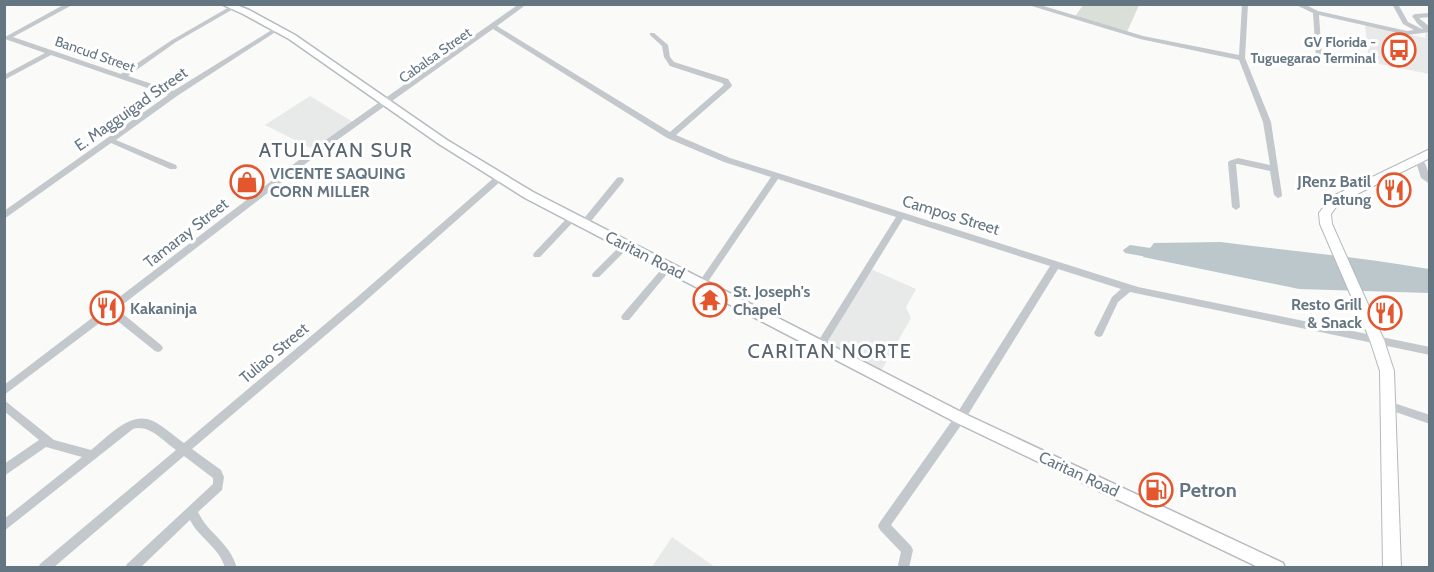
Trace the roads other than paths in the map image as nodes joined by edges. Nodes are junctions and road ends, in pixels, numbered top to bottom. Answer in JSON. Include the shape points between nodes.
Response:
{"nodes":[{"id":1,"x":71,"y":4,"type":"edge"},
{"id":2,"x":505,"y":4,"type":"edge"},
{"id":3,"x":524,"y":4,"type":"edge"},
{"id":4,"x":1028,"y":4,"type":"edge"},
{"id":5,"x":1245,"y":4,"type":"edge"},
{"id":6,"x":1297,"y":4,"type":"edge"},
{"id":7,"x":229,"y":6,"type":"edge"},
{"id":8,"x":1397,"y":8,"type":"edge"},
{"id":9,"x":514,"y":11,"type":"junction"},
{"id":10,"x":1316,"y":12,"type":"junction"},
{"id":11,"x":1430,"y":15,"type":"edge"},
{"id":12,"x":1415,"y":16,"type":"junction"},
{"id":13,"x":494,"y":27,"type":"junction"},
{"id":14,"x":277,"y":29,"type":"junction"},
{"id":15,"x":1419,"y":30,"type":"junction"},
{"id":16,"x":1429,"y":30,"type":"edge"},
{"id":17,"x":652,"y":34,"type":"dead end"},
{"id":18,"x":6,"y":38,"type":"edge"},
{"id":19,"x":51,"y":52,"type":"junction"},
{"id":20,"x":1242,"y":58,"type":"junction"},
{"id":21,"x":1319,"y":58,"type":"dead end"},
{"id":22,"x":123,"y":76,"type":"junction"},
{"id":23,"x":4,"y":78,"type":"edge"},
{"id":24,"x":174,"y":94,"type":"junction"},
{"id":25,"x":387,"y":103,"type":"junction"},
{"id":26,"x":670,"y":136,"type":"junction"},
{"id":27,"x":110,"y":140,"type":"junction"},
{"id":28,"x":1424,"y":156,"type":"edge"},
{"id":29,"x":173,"y":168,"type":"dead end"},
{"id":30,"x":1275,"y":169,"type":"junction"},
{"id":31,"x":777,"y":176,"type":"junction"},
{"id":32,"x":499,"y":178,"type":"junction"},
{"id":33,"x":620,"y":180,"type":"dead end"},
{"id":34,"x":1430,"y":181,"type":"edge"},
{"id":35,"x":1278,"y":195,"type":"dead end"},
{"id":36,"x":1236,"y":207,"type":"dead end"},
{"id":37,"x":901,"y":215,"type":"junction"},
{"id":38,"x":4,"y":216,"type":"edge"},
{"id":39,"x":572,"y":218,"type":"junction"},
{"id":40,"x":584,"y":224,"type":"junction"},
{"id":41,"x":626,"y":245,"type":"junction"},
{"id":42,"x":537,"y":255,"type":"dead end"},
{"id":43,"x":1056,"y":264,"type":"junction"},
{"id":44,"x":668,"y":267,"type":"junction"},
{"id":45,"x":596,"y":275,"type":"dead end"},
{"id":46,"x":702,"y":284,"type":"junction"},
{"id":47,"x":1129,"y":288,"type":"junction"},
{"id":48,"x":111,"y":310,"type":"junction"},
{"id":49,"x":626,"y":317,"type":"dead end"},
{"id":50,"x":1099,"y":333,"type":"dead end"},
{"id":51,"x":1377,"y":339,"type":"junction"},
{"id":52,"x":820,"y":346,"type":"junction"},
{"id":53,"x":158,"y":348,"type":"dead end"},
{"id":54,"x":1430,"y":351,"type":"edge"},
{"id":55,"x":4,"y":391,"type":"edge"},
{"id":56,"x":4,"y":404,"type":"edge"},
{"id":57,"x":1388,"y":405,"type":"junction"},
{"id":58,"x":960,"y":418,"type":"junction"},
{"id":59,"x":1430,"y":420,"type":"edge"},
{"id":60,"x":47,"y":440,"type":"junction"},
{"id":61,"x":183,"y":449,"type":"junction"},
{"id":62,"x":92,"y":455,"type":"junction"},
{"id":63,"x":4,"y":471,"type":"edge"},
{"id":64,"x":192,"y":511,"type":"junction"},
{"id":65,"x":4,"y":526,"type":"edge"},
{"id":66,"x":904,"y":565,"type":"dead end"},
{"id":67,"x":44,"y":567,"type":"edge"},
{"id":68,"x":131,"y":567,"type":"edge"},
{"id":69,"x":231,"y":567,"type":"edge"},
{"id":70,"x":1278,"y":567,"type":"edge"},
{"id":71,"x":1392,"y":567,"type":"edge"}],
"edges":[{"from":1,"to":18,"type":"street"},
{"from":2,"to":9,"type":"street"},
{"from":3,"to":9,"type":"street","name":"Cabalsa Street"},
{"from":4,"to":20,"type":"street","via":[[1153,41]]},
{"from":5,"to":20,"type":"street"},
{"from":6,"to":10,"type":"street"},
{"from":7,"to":14,"type":"main road","name":"Caritan Road"},
{"from":7,"to":22,"type":"street","via":[[211,23],[174,41]]},
{"from":8,"to":12,"type":"street"},
{"from":8,"to":15,"type":"street","via":[[1405,23]]},
{"from":9,"to":13,"type":"street","name":"Cabalsa Street"},
{"from":10,"to":15,"type":"street","via":[[1407,33]]},
{"from":10,"to":21,"type":"street"},
{"from":11,"to":12,"type":"street"},
{"from":12,"to":16,"type":"street"},
{"from":13,"to":25,"type":"street","name":"Cabalsa Street"},
{"from":13,"to":26,"type":"street","name":"Campos Street"},
{"from":14,"to":24,"type":"street","name":"E. Magguigad Street"},
{"from":14,"to":25,"type":"main road","name":"Caritan Road"},
{"from":15,"to":16,"type":"street"},
{"from":17,"to":26,"type":"street","via":[[665,45],[672,64],[728,85]]},
{"from":18,"to":19,"type":"street","name":"Bancud Street"},
{"from":19,"to":22,"type":"street","name":"Bancud Street"},
{"from":19,"to":23,"type":"street"},
{"from":20,"to":30,"type":"street","via":[[1264,111]]},
{"from":22,"to":24,"type":"street","name":"Bancud Street"},
{"from":24,"to":27,"type":"street","name":"E. Magguigad Street"},
{"from":25,"to":32,"type":"main road","name":"Caritan Road"},
{"from":25,"to":48,"type":"street","name":"Tamaray Street","via":[[323,146]]},
{"from":26,"to":31,"type":"street","name":"Campos Street"},
{"from":27,"to":29,"type":"street"},
{"from":27,"to":38,"type":"street","name":"E. Magguigad Street"},
{"from":28,"to":34,"type":"street","via":[[1425,178]]},
{"from":28,"to":51,"type":"highway","via":[[1335,200],[1325,213],[1326,224]]},
{"from":30,"to":35,"type":"street"},
{"from":30,"to":36,"type":"street","via":[[1232,163]]},
{"from":31,"to":37,"type":"street","name":"Campos Street"},
{"from":31,"to":46,"type":"street"},
{"from":32,"to":39,"type":"main road","name":"Caritan Road"},
{"from":32,"to":61,"type":"street","name":"Tuliao Street"},
{"from":33,"to":40,"type":"street"},
{"from":37,"to":43,"type":"street","name":"Campos Street"},
{"from":37,"to":52,"type":"street"},
{"from":39,"to":40,"type":"main road","name":"Caritan Road"},
{"from":39,"to":42,"type":"street"},
{"from":40,"to":41,"type":"main road","name":"Caritan Road"},
{"from":41,"to":44,"type":"main road","name":"Caritan Road"},
{"from":41,"to":45,"type":"street"},
{"from":43,"to":47,"type":"street","name":"Campos Street"},
{"from":43,"to":58,"type":"street"},
{"from":44,"to":46,"type":"main road","name":"Caritan Road"},
{"from":44,"to":49,"type":"street"},
{"from":46,"to":52,"type":"main road","name":"Caritan Road"},
{"from":47,"to":50,"type":"street","via":[[1115,300]]},
{"from":47,"to":51,"type":"street","name":"Campos Street"},
{"from":48,"to":53,"type":"street"},
{"from":48,"to":55,"type":"street","name":"Tamaray Street"},
{"from":51,"to":54,"type":"street","name":"Campos Street"},
{"from":51,"to":57,"type":"highway","via":[[1387,371]]},
{"from":52,"to":58,"type":"main road","name":"Caritan Road"},
{"from":56,"to":60,"type":"street"},
{"from":57,"to":59,"type":"street"},
{"from":57,"to":71,"type":"highway"},
{"from":58,"to":66,"type":"street","via":[[884,526],[907,550]]},
{"from":58,"to":70,"type":"main road","name":"Caritan Road"},
{"from":60,"to":62,"type":"street"},
{"from":60,"to":63,"type":"street"},
{"from":61,"to":62,"type":"street","via":[[149,424],[136,423]]},
{"from":61,"to":64,"type":"street","via":[[219,477],[218,486]]},
{"from":61,"to":67,"type":"street","name":"Tuliao Street"},
{"from":62,"to":65,"type":"street"},
{"from":64,"to":68,"type":"street"},
{"from":64,"to":69,"type":"street","via":[[196,521],[225,553]]}]}
